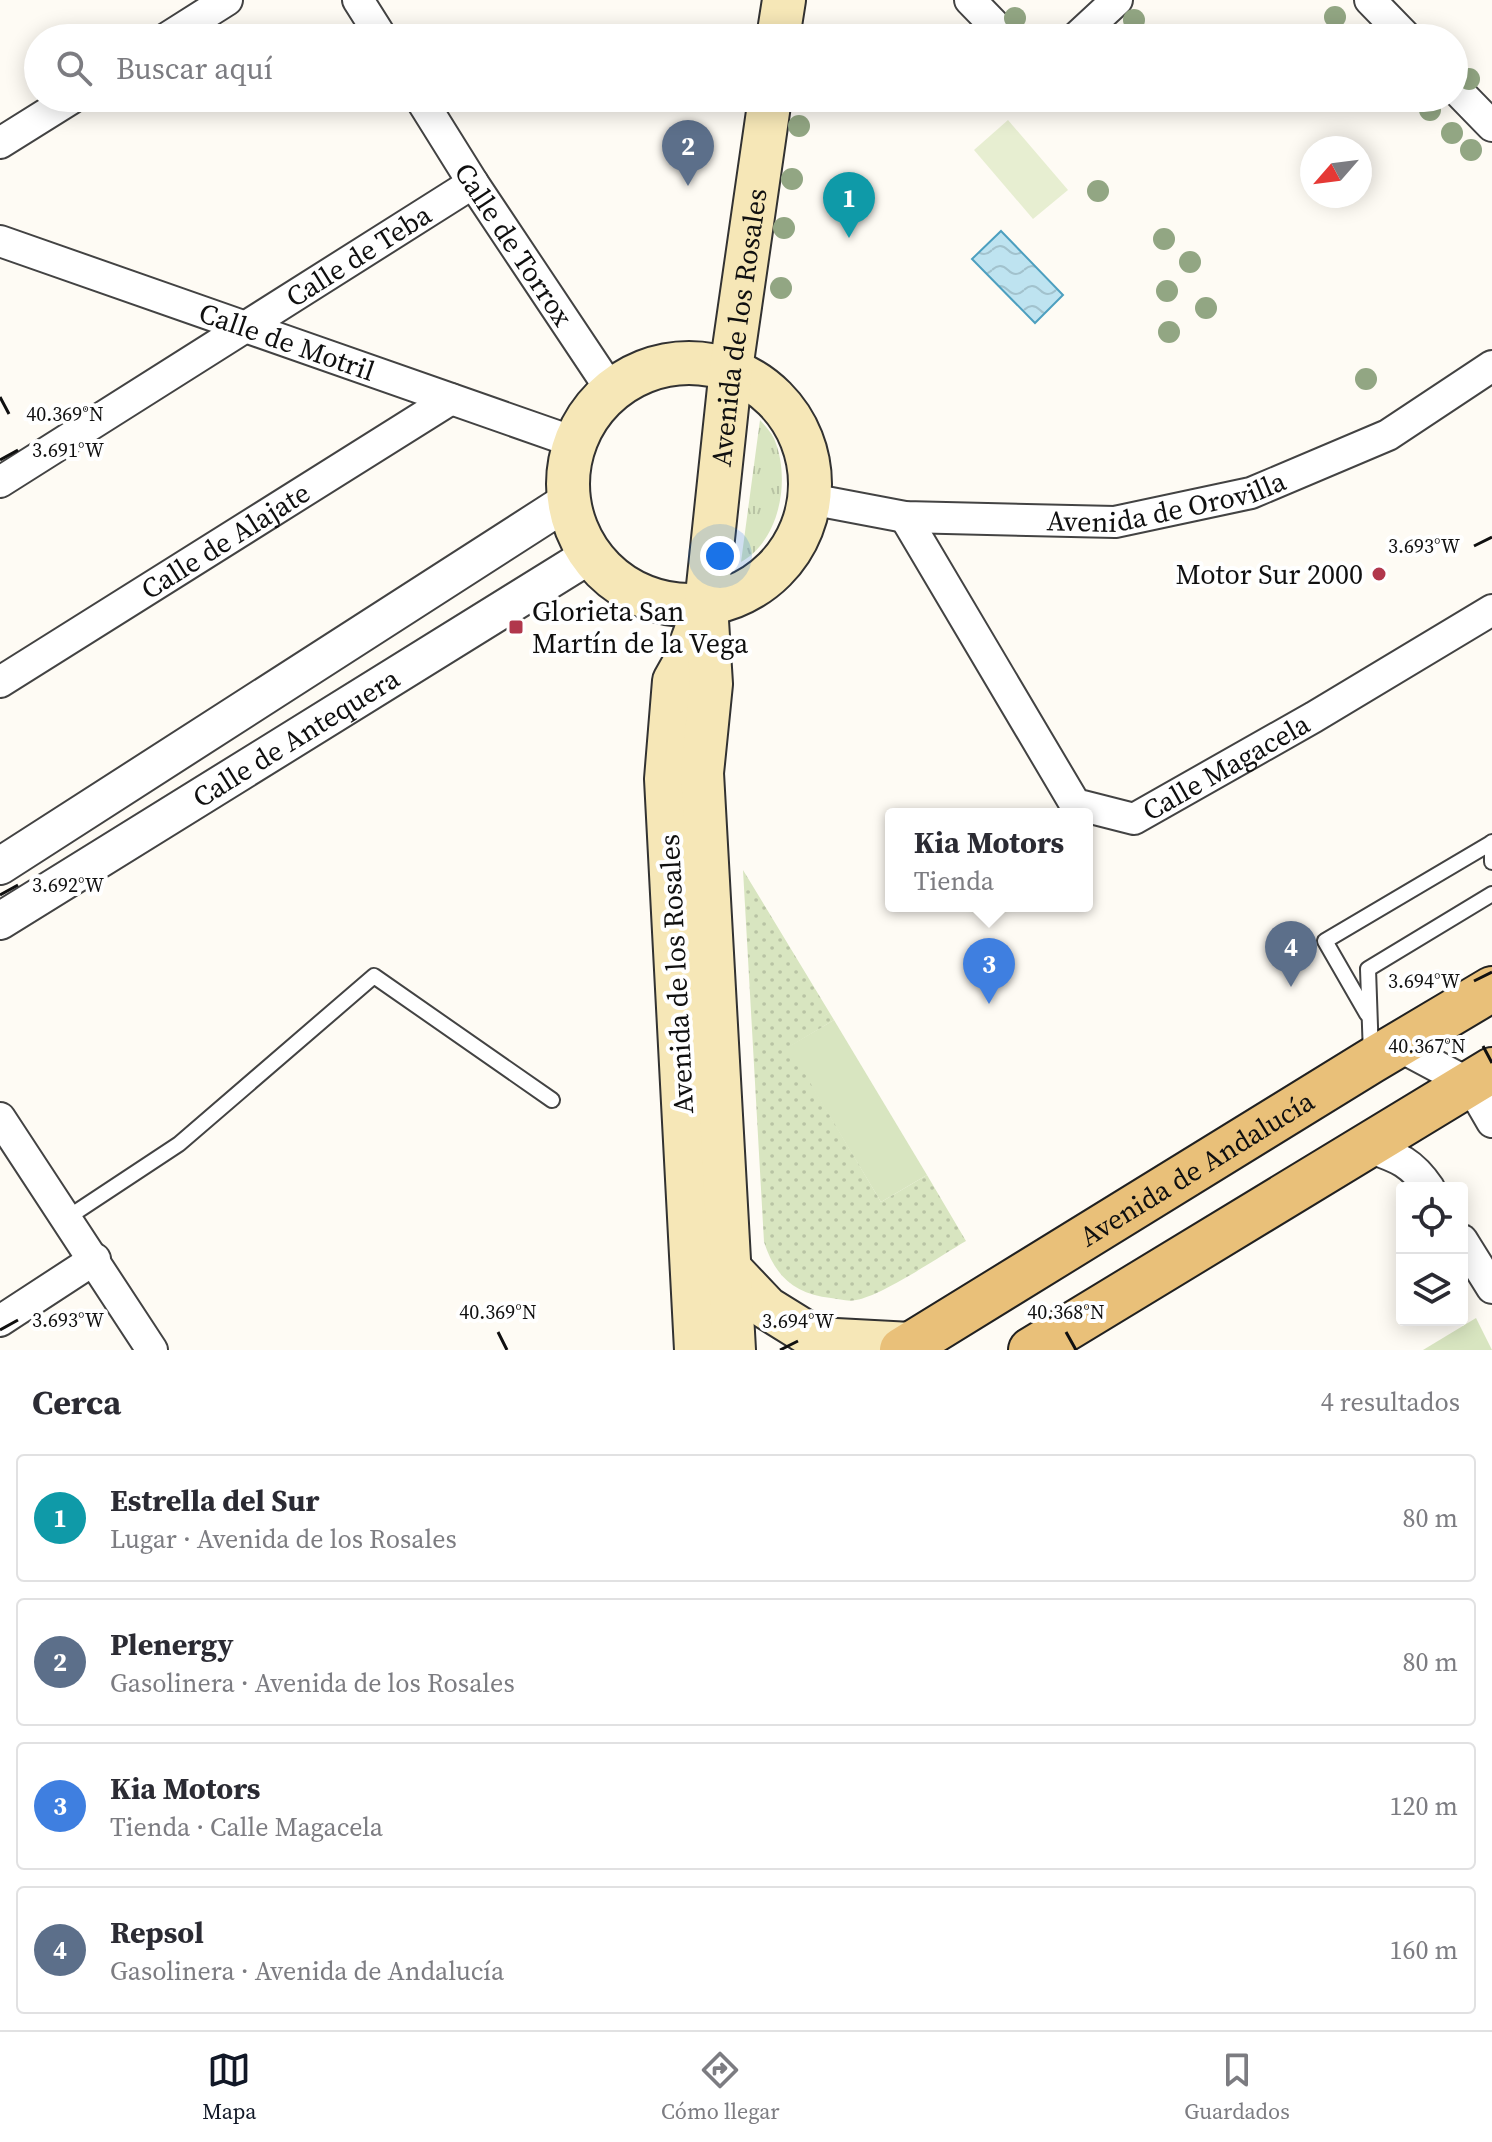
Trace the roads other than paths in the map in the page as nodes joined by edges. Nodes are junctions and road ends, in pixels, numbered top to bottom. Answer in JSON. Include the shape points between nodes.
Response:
{"nodes":[{"id":1,"x":227,"y":0,"type":"edge"},
{"id":2,"x":358,"y":0,"type":"edge"},
{"id":3,"x":784,"y":0,"type":"edge"},
{"id":4,"x":970,"y":0,"type":"edge"},
{"id":5,"x":1117,"y":0,"type":"edge"},
{"id":6,"x":1370,"y":0,"type":"edge"},
{"id":7,"x":189,"y":24,"type":"edge"},
{"id":8,"x":373,"y":24,"type":"edge"},
{"id":9,"x":780,"y":24,"type":"edge"},
{"id":10,"x":993,"y":24,"type":"edge"},
{"id":11,"x":1091,"y":24,"type":"edge"},
{"id":12,"x":1393,"y":24,"type":"edge"},
{"id":13,"x":1468,"y":101,"type":"edge"},
{"id":14,"x":50,"y":112,"type":"edge"},
{"id":15,"x":429,"y":112,"type":"edge"},
{"id":16,"x":768,"y":112,"type":"edge"},
{"id":17,"x":1492,"y":126,"type":"edge"},
{"id":18,"x":0,"y":143,"type":"edge"},
{"id":19,"x":473,"y":183,"type":"junction"},
{"id":20,"x":0,"y":241,"type":"edge"},
{"id":21,"x":244,"y":326,"type":"junction"},
{"id":22,"x":1492,"y":366,"type":"edge"},
{"id":23,"x":731,"y":369,"type":"junction"},
{"id":24,"x":611,"y":390,"type":"junction"},
{"id":25,"x":451,"y":399,"type":"junction"},
{"id":26,"x":574,"y":442,"type":"junction"},
{"id":27,"x":0,"y":482,"type":"edge"},
{"id":28,"x":810,"y":499,"type":"junction"},
{"id":29,"x":568,"y":501,"type":"junction"},
{"id":30,"x":905,"y":517,"type":"junction"},
{"id":31,"x":590,"y":555,"type":"junction"},
{"id":32,"x":706,"y":605,"type":"junction"},
{"id":33,"x":1492,"y":610,"type":"edge"},
{"id":34,"x":0,"y":682,"type":"edge"},
{"id":35,"x":1091,"y":808,"type":"edge"},
{"id":36,"x":1093,"y":809,"type":"edge"},
{"id":37,"x":1491,"y":843,"type":"edge"},
{"id":38,"x":1492,"y":862,"type":"edge"},
{"id":39,"x":0,"y":866,"type":"edge"},
{"id":40,"x":1492,"y":894,"type":"edge"},
{"id":41,"x":0,"y":921,"type":"edge"},
{"id":42,"x":1492,"y":989,"type":"edge"},
{"id":43,"x":1367,"y":1014,"type":"junction"},
{"id":44,"x":1384,"y":1053,"type":"junction"},
{"id":45,"x":1481,"y":1077,"type":"edge"},
{"id":46,"x":552,"y":1100,"type":"dead end"},
{"id":47,"x":0,"y":1118,"type":"edge"},
{"id":48,"x":1492,"y":1122,"type":"edge"},
{"id":49,"x":1365,"y":1146,"type":"junction"},
{"id":50,"x":1425,"y":1182,"type":"edge"},
{"id":51,"x":67,"y":1218,"type":"junction"},
{"id":52,"x":1468,"y":1250,"type":"edge"},
{"id":53,"x":95,"y":1259,"type":"junction"},
{"id":54,"x":729,"y":1268,"type":"junction"},
{"id":55,"x":1492,"y":1288,"type":"edge"},
{"id":56,"x":0,"y":1321,"type":"edge"},
{"id":57,"x":906,"y":1347,"type":"edge"},
{"id":58,"x":152,"y":1350,"type":"edge"},
{"id":59,"x":696,"y":1350,"type":"edge"},
{"id":60,"x":734,"y":1350,"type":"edge"},
{"id":61,"x":1031,"y":1350,"type":"edge"}],
"edges":[{"from":1,"to":7,"type":"street"},
{"from":2,"to":8,"type":"street"},
{"from":3,"to":9,"type":"main road"},
{"from":4,"to":10,"type":"street"},
{"from":5,"to":11,"type":"street"},
{"from":6,"to":12,"type":"street"},
{"from":13,"to":17,"type":"street"},
{"from":14,"to":18,"type":"street"},
{"from":15,"to":19,"type":"street","name":"Calle de Torrox"},
{"from":16,"to":23,"type":"main road","name":"Avenida de los Rosales"},
{"from":19,"to":21,"type":"street","name":"Calle de Teba"},
{"from":19,"to":24,"type":"street","name":"Calle de Torrox"},
{"from":20,"to":21,"type":"street","name":"Calle de Motril"},
{"from":21,"to":25,"type":"street","name":"Calle de Motril"},
{"from":21,"to":27,"type":"street","name":"Calle de Teba"},
{"from":22,"to":30,"type":"street","name":"Avenida de Orovilla","via":[[1388,435],[1251,493],[1115,522]]},
{"from":23,"to":24,"type":"main road","via":[[690,362],[648,369]]},
{"from":23,"to":28,"type":"main road","via":[[766,390],[793,421],[808,458]]},
{"from":23,"to":32,"type":"main road","name":"Avenida de los Rosales"},
{"from":24,"to":26,"type":"main road","via":[[589,414]]},
{"from":25,"to":26,"type":"street","name":"Calle de Motril"},
{"from":25,"to":34,"type":"street","name":"Calle de Alajate"},
{"from":26,"to":29,"type":"main road"},
{"from":28,"to":30,"type":"street","name":"Avenida de Orovilla"},
{"from":28,"to":32,"type":"main road","via":[[799,537],[776,570],[744,593]]},
{"from":29,"to":31,"type":"main road"},
{"from":29,"to":39,"type":"street","name":"Calle de Antequera"},
{"from":30,"to":35,"type":"street","name":"Calle Magacela","via":[[1075,804]]},
{"from":31,"to":32,"type":"main road","via":[[613,579],[641,596],[673,605]]},
{"from":31,"to":41,"type":"street","name":"Calle de Antequera"},
{"from":32,"to":54,"type":"main road","name":"Avenida de los Rosales","via":[[711,684],[702,773]]},
{"from":32,"to":59,"type":"main road","name":"Avenida de los Rosales","via":[[674,681],[666,779]]},
{"from":33,"to":36,"type":"street","name":"Calle Magacela","via":[[1134,819]]},
{"from":37,"to":38,"type":"lane"},
{"from":37,"to":43,"type":"lane","via":[[1325,941]]},
{"from":40,"to":43,"type":"lane","via":[[1368,969]]},
{"from":42,"to":44,"type":"main road","name":"Avenida de Andalucía"},
{"from":43,"to":44,"type":"lane"},
{"from":44,"to":45,"type":"street"},
{"from":44,"to":57,"type":"main road","name":"Avenida de Andalucía"},
{"from":45,"to":48,"type":"street"},
{"from":45,"to":49,"type":"main road"},
{"from":46,"to":51,"type":"lane","via":[[374,976],[179,1144]]},
{"from":47,"to":51,"type":"street"},
{"from":49,"to":50,"type":"street","via":[[1406,1161]]},
{"from":49,"to":61,"type":"main road"},
{"from":51,"to":53,"type":"street"},
{"from":52,"to":55,"type":"street"},
{"from":53,"to":56,"type":"street"},
{"from":53,"to":58,"type":"street"},
{"from":54,"to":57,"type":"main road","via":[[767,1308],[817,1339]]},
{"from":54,"to":60,"type":"main road","name":"Avenida de los Rosales"}]}
